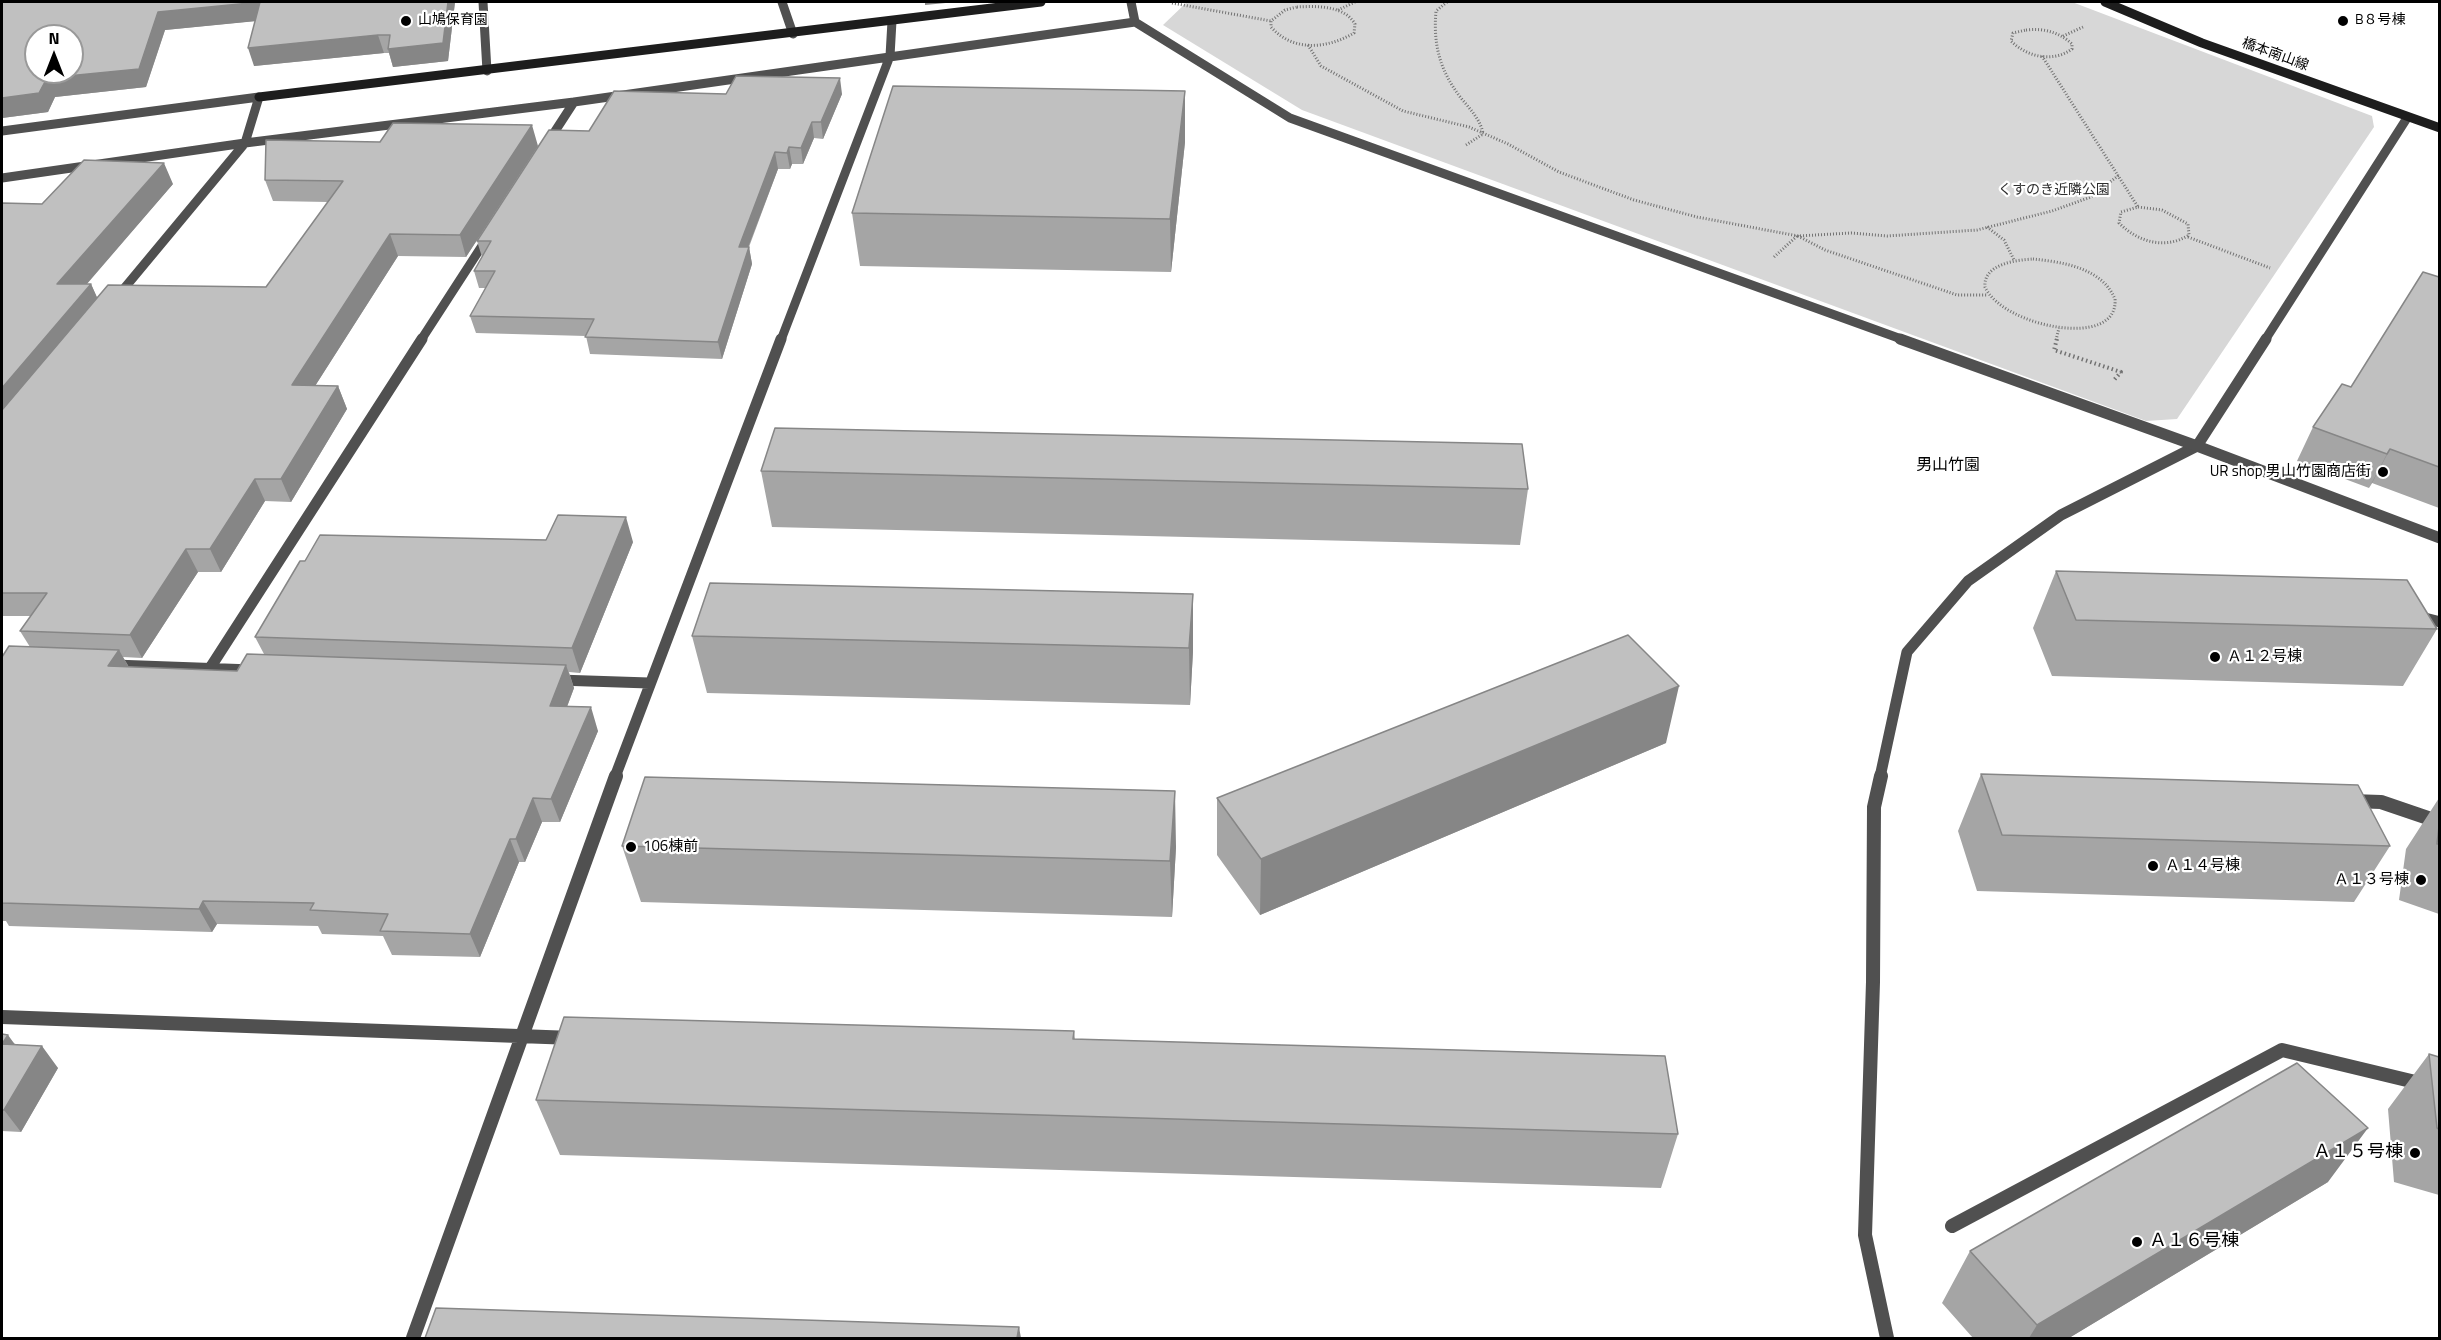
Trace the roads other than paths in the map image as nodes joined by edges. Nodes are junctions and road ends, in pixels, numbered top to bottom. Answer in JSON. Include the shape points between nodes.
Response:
{"nodes":[{"id":1,"x":483,"y":2,"type":"edge"},
{"id":2,"x":782,"y":2,"type":"edge"},
{"id":3,"x":1041,"y":2,"type":"edge"},
{"id":4,"x":1131,"y":2,"type":"edge"},
{"id":5,"x":2105,"y":2,"type":"edge"},
{"id":6,"x":892,"y":21,"type":"junction"},
{"id":7,"x":1135,"y":22,"type":"junction"},
{"id":8,"x":793,"y":34,"type":"junction"},
{"id":9,"x":890,"y":56,"type":"junction"},
{"id":10,"x":487,"y":71,"type":"junction"},
{"id":11,"x":259,"y":97,"type":"junction"},
{"id":12,"x":574,"y":102,"type":"junction"},
{"id":13,"x":2408,"y":118,"type":"junction"},
{"id":14,"x":2439,"y":128,"type":"edge"},
{"id":15,"x":2,"y":131,"type":"edge"},
{"id":16,"x":245,"y":143,"type":"junction"},
{"id":17,"x":542,"y":152,"type":"edge"},
{"id":18,"x":2,"y":178,"type":"edge"},
{"id":19,"x":498,"y":221,"type":"edge"},
{"id":20,"x":108,"y":308,"type":"edge"},
{"id":21,"x":2198,"y":446,"type":"junction"},
{"id":22,"x":2439,"y":538,"type":"edge"},
{"id":23,"x":2408,"y":614,"type":"edge"},
{"id":24,"x":2439,"y":622,"type":"edge"},
{"id":25,"x":106,"y":665,"type":"edge"},
{"id":26,"x":210,"y":668,"type":"junction"},
{"id":27,"x":269,"y":670,"type":"edge"},
{"id":28,"x":543,"y":679,"type":"edge"},
{"id":29,"x":649,"y":683,"type":"junction"},
{"id":30,"x":2334,"y":800,"type":"edge"},
{"id":31,"x":2439,"y":822,"type":"edge"},
{"id":32,"x":2,"y":1017,"type":"edge"},
{"id":33,"x":522,"y":1036,"type":"junction"},
{"id":34,"x":593,"y":1039,"type":"edge"},
{"id":35,"x":2439,"y":1088,"type":"edge"},
{"id":36,"x":1952,"y":1226,"type":"dead end"},
{"id":37,"x":413,"y":1338,"type":"edge"},
{"id":38,"x":1887,"y":1338,"type":"edge"}],
"edges":[{"from":1,"to":10,"type":"street"},
{"from":2,"to":8,"type":"street"},
{"from":3,"to":6,"type":"street"},
{"from":4,"to":7,"type":"street"},
{"from":5,"to":13,"type":"street","name":"橋本南山線","via":[[2202,43]]},
{"from":6,"to":8,"type":"street"},
{"from":6,"to":9,"type":"street"},
{"from":7,"to":9,"type":"street"},
{"from":7,"to":21,"type":"street","via":[[1290,118]]},
{"from":8,"to":10,"type":"street"},
{"from":9,"to":12,"type":"street"},
{"from":9,"to":29,"type":"street"},
{"from":10,"to":11,"type":"street"},
{"from":11,"to":15,"type":"street"},
{"from":11,"to":16,"type":"street"},
{"from":12,"to":16,"type":"street"},
{"from":12,"to":17,"type":"street"},
{"from":13,"to":14,"type":"street","name":"橋本南山線"},
{"from":13,"to":21,"type":"street"},
{"from":16,"to":18,"type":"street"},
{"from":16,"to":20,"type":"street"},
{"from":19,"to":26,"type":"street"},
{"from":21,"to":22,"type":"street"},
{"from":21,"to":38,"type":"street","via":[[2061,515],[1968,581],[1907,652],[1874,807],[1865,1235]]},
{"from":23,"to":24,"type":"street"},
{"from":25,"to":26,"type":"street"},
{"from":26,"to":27,"type":"street"},
{"from":28,"to":29,"type":"street"},
{"from":29,"to":33,"type":"street"},
{"from":30,"to":31,"type":"street","via":[[2381,802]]},
{"from":32,"to":33,"type":"street"},
{"from":33,"to":34,"type":"street"},
{"from":33,"to":37,"type":"street"},
{"from":35,"to":36,"type":"street","via":[[2282,1050]]}]}
